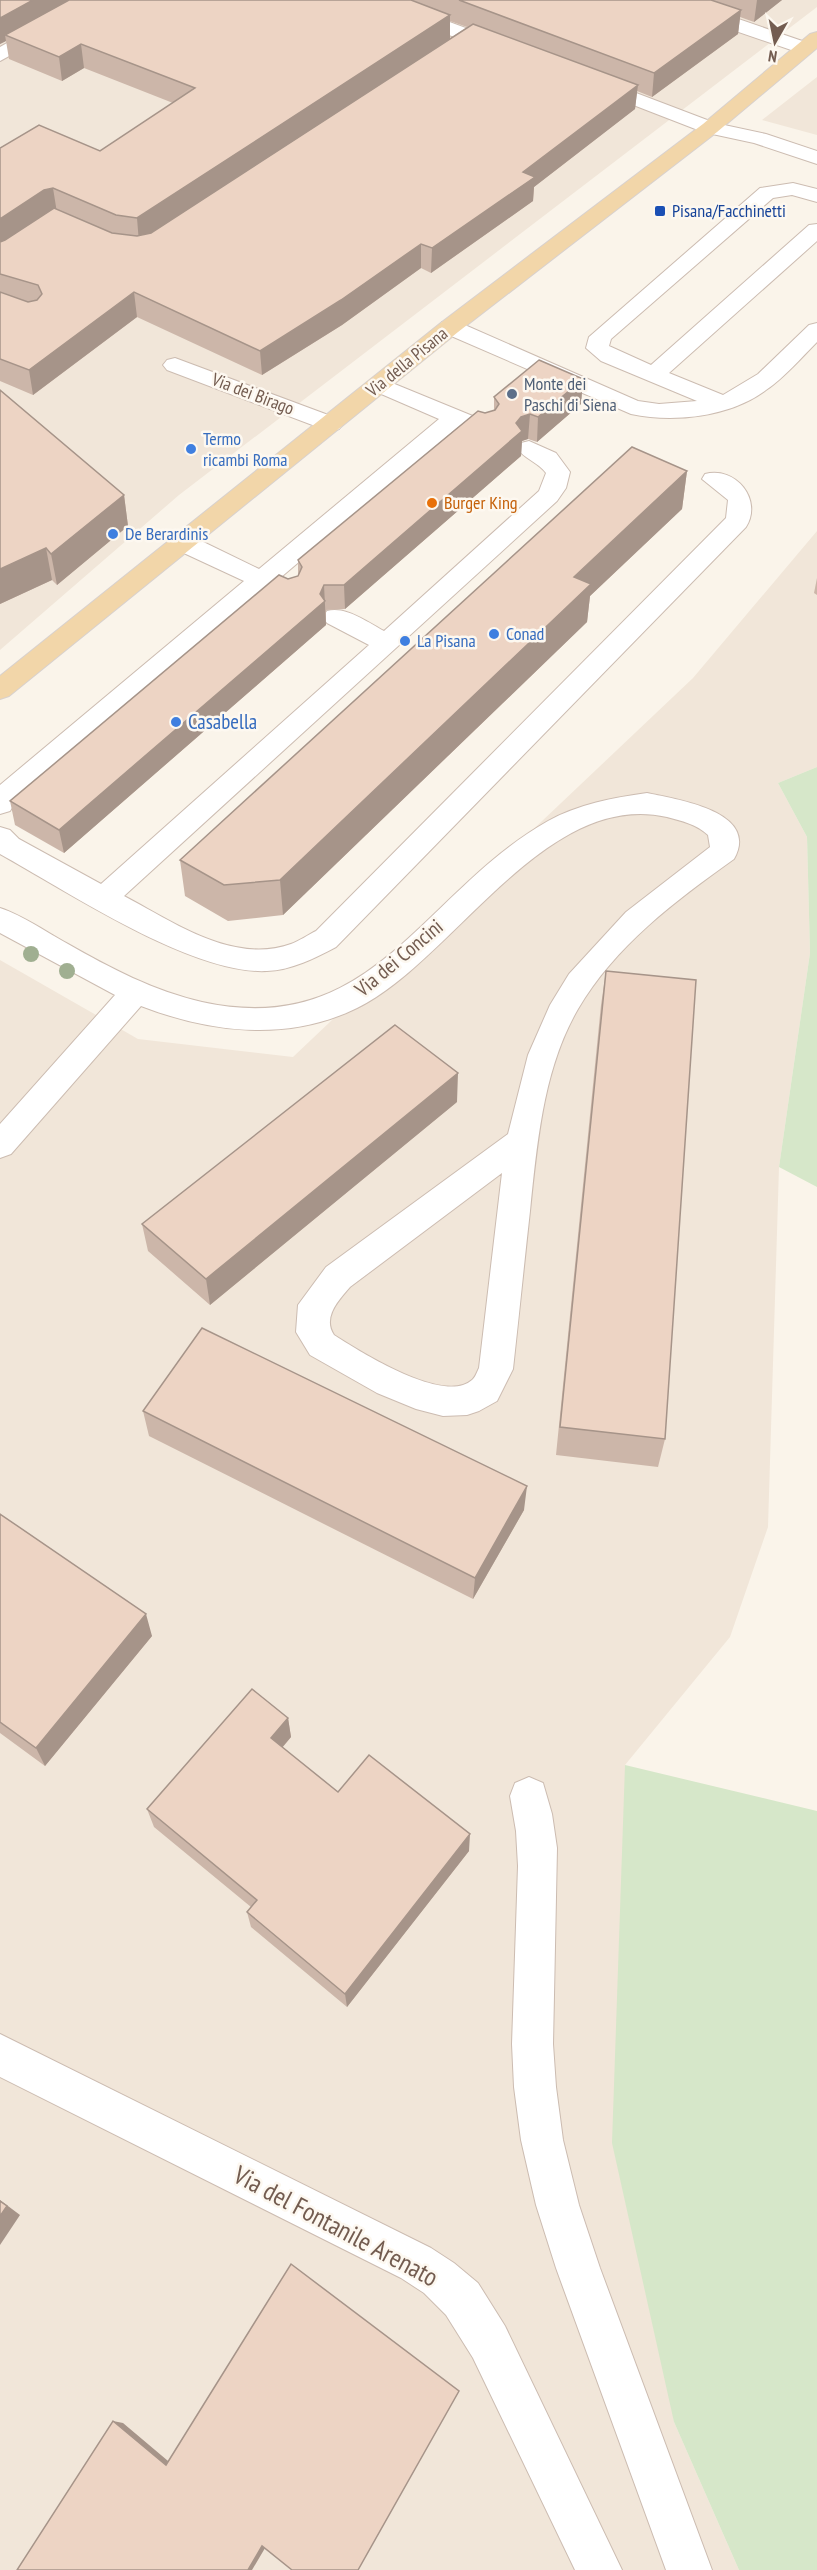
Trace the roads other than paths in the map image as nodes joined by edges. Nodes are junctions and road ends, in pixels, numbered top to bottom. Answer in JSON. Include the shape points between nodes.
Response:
{"nodes":[{"id":1,"x":97,"y":0,"type":"edge"},
{"id":2,"x":372,"y":0,"type":"edge"},
{"id":3,"x":664,"y":0,"type":"edge"},
{"id":4,"x":472,"y":36,"type":"junction"},
{"id":5,"x":810,"y":43,"type":"edge"},
{"id":6,"x":453,"y":49,"type":"edge"},
{"id":7,"x":515,"y":53,"type":"edge"},
{"id":8,"x":0,"y":55,"type":"edge"},
{"id":9,"x":580,"y":78,"type":"edge"},
{"id":10,"x":710,"y":128,"type":"junction"},
{"id":11,"x":817,"y":158,"type":"edge"},
{"id":12,"x":817,"y":196,"type":"edge"},
{"id":13,"x":817,"y":230,"type":"edge"},
{"id":14,"x":450,"y":327,"type":"junction"},
{"id":15,"x":817,"y":330,"type":"edge"},
{"id":16,"x":175,"y":365,"type":"dead end"},
{"id":17,"x":654,"y":374,"type":"junction"},
{"id":18,"x":380,"y":385,"type":"junction"},
{"id":19,"x":720,"y":402,"type":"junction"},
{"id":20,"x":455,"y":417,"type":"junction"},
{"id":21,"x":331,"y":424,"type":"junction"},
{"id":22,"x":484,"y":429,"type":"edge"},
{"id":23,"x":529,"y":448,"type":"dead end"},
{"id":24,"x":714,"y":479,"type":"dead end"},
{"id":25,"x":182,"y":542,"type":"junction"},
{"id":26,"x":260,"y":579,"type":"junction"},
{"id":27,"x":289,"y":593,"type":"edge"},
{"id":28,"x":336,"y":617,"type":"dead end"},
{"id":29,"x":387,"y":643,"type":"junction"},
{"id":30,"x":0,"y":690,"type":"edge"},
{"id":31,"x":0,"y":804,"type":"edge"},
{"id":32,"x":0,"y":837,"type":"edge"},
{"id":33,"x":103,"y":897,"type":"junction"},
{"id":34,"x":0,"y":918,"type":"edge"},
{"id":35,"x":136,"y":992,"type":"junction"},
{"id":36,"x":522,"y":1141,"type":"junction"},
{"id":37,"x":0,"y":1145,"type":"edge"},
{"id":38,"x":529,"y":1796,"type":"dead end"},
{"id":39,"x":0,"y":2055,"type":"edge"},
{"id":40,"x":599,"y":2570,"type":"edge"},
{"id":41,"x":689,"y":2570,"type":"edge"}],
"edges":[{"from":1,"to":8,"type":"street"},
{"from":2,"to":4,"type":"street"},
{"from":3,"to":5,"type":"street"},
{"from":4,"to":6,"type":"street"},
{"from":4,"to":7,"type":"street"},
{"from":5,"to":10,"type":"main road","name":"Via della Pisana"},
{"from":9,"to":10,"type":"street"},
{"from":10,"to":11,"type":"street","via":[[759,138]]},
{"from":10,"to":14,"type":"main road","name":"Via della Pisana"},
{"from":12,"to":17,"type":"street","via":[[793,189],[767,192],[600,337],[597,348],[602,352]]},
{"from":13,"to":17,"type":"street"},
{"from":14,"to":18,"type":"main road","name":"Via della Pisana"},
{"from":14,"to":19,"type":"street","via":[[631,407],[668,412]]},
{"from":15,"to":19,"type":"street","via":[[756,386]]},
{"from":16,"to":21,"type":"street","name":"Via dei Birago"},
{"from":17,"to":19,"type":"street"},
{"from":18,"to":20,"type":"street"},
{"from":18,"to":21,"type":"main road","name":"Via della Pisana"},
{"from":20,"to":22,"type":"street"},
{"from":20,"to":26,"type":"street"},
{"from":21,"to":25,"type":"main road","name":"Via della Pisana"},
{"from":23,"to":29,"type":"street","via":[[554,465],[558,472],[554,488]]},
{"from":24,"to":33,"type":"street","via":[[736,492],[741,501],[737,521],[326,939],[310,950],[270,962],[216,955]]},
{"from":25,"to":26,"type":"street"},
{"from":25,"to":30,"type":"main road","name":"Via della Pisana"},
{"from":26,"to":27,"type":"street"},
{"from":26,"to":31,"type":"street"},
{"from":28,"to":29,"type":"street"},
{"from":29,"to":33,"type":"street"},
{"from":32,"to":33,"type":"street","via":[[9,846]]},
{"from":34,"to":35,"type":"street","name":"Via dei Concini"},
{"from":35,"to":36,"type":"street","name":"Via dei Concini","via":[[230,1018],[277,1019],[338,1005],[380,979],[499,872],[553,830],[581,816],[634,804],[687,810],[703,817],[723,833],[724,852],[675,885],[643,914],[581,982],[565,1006],[536,1076]]},
{"from":35,"to":37,"type":"street"},
{"from":36,"to":36,"type":"street","via":[[496,1369],[486,1392],[471,1400],[433,1400],[412,1393],[322,1345],[313,1332],[315,1305],[338,1276]]},
{"from":38,"to":41,"type":"street","via":[[540,1853],[532,2020],[533,2068],[543,2151],[596,2316]]},
{"from":39,"to":40,"type":"street","name":"Via del Fontanile Arenato","via":[[439,2278],[462,2299],[489,2342]]}]}
